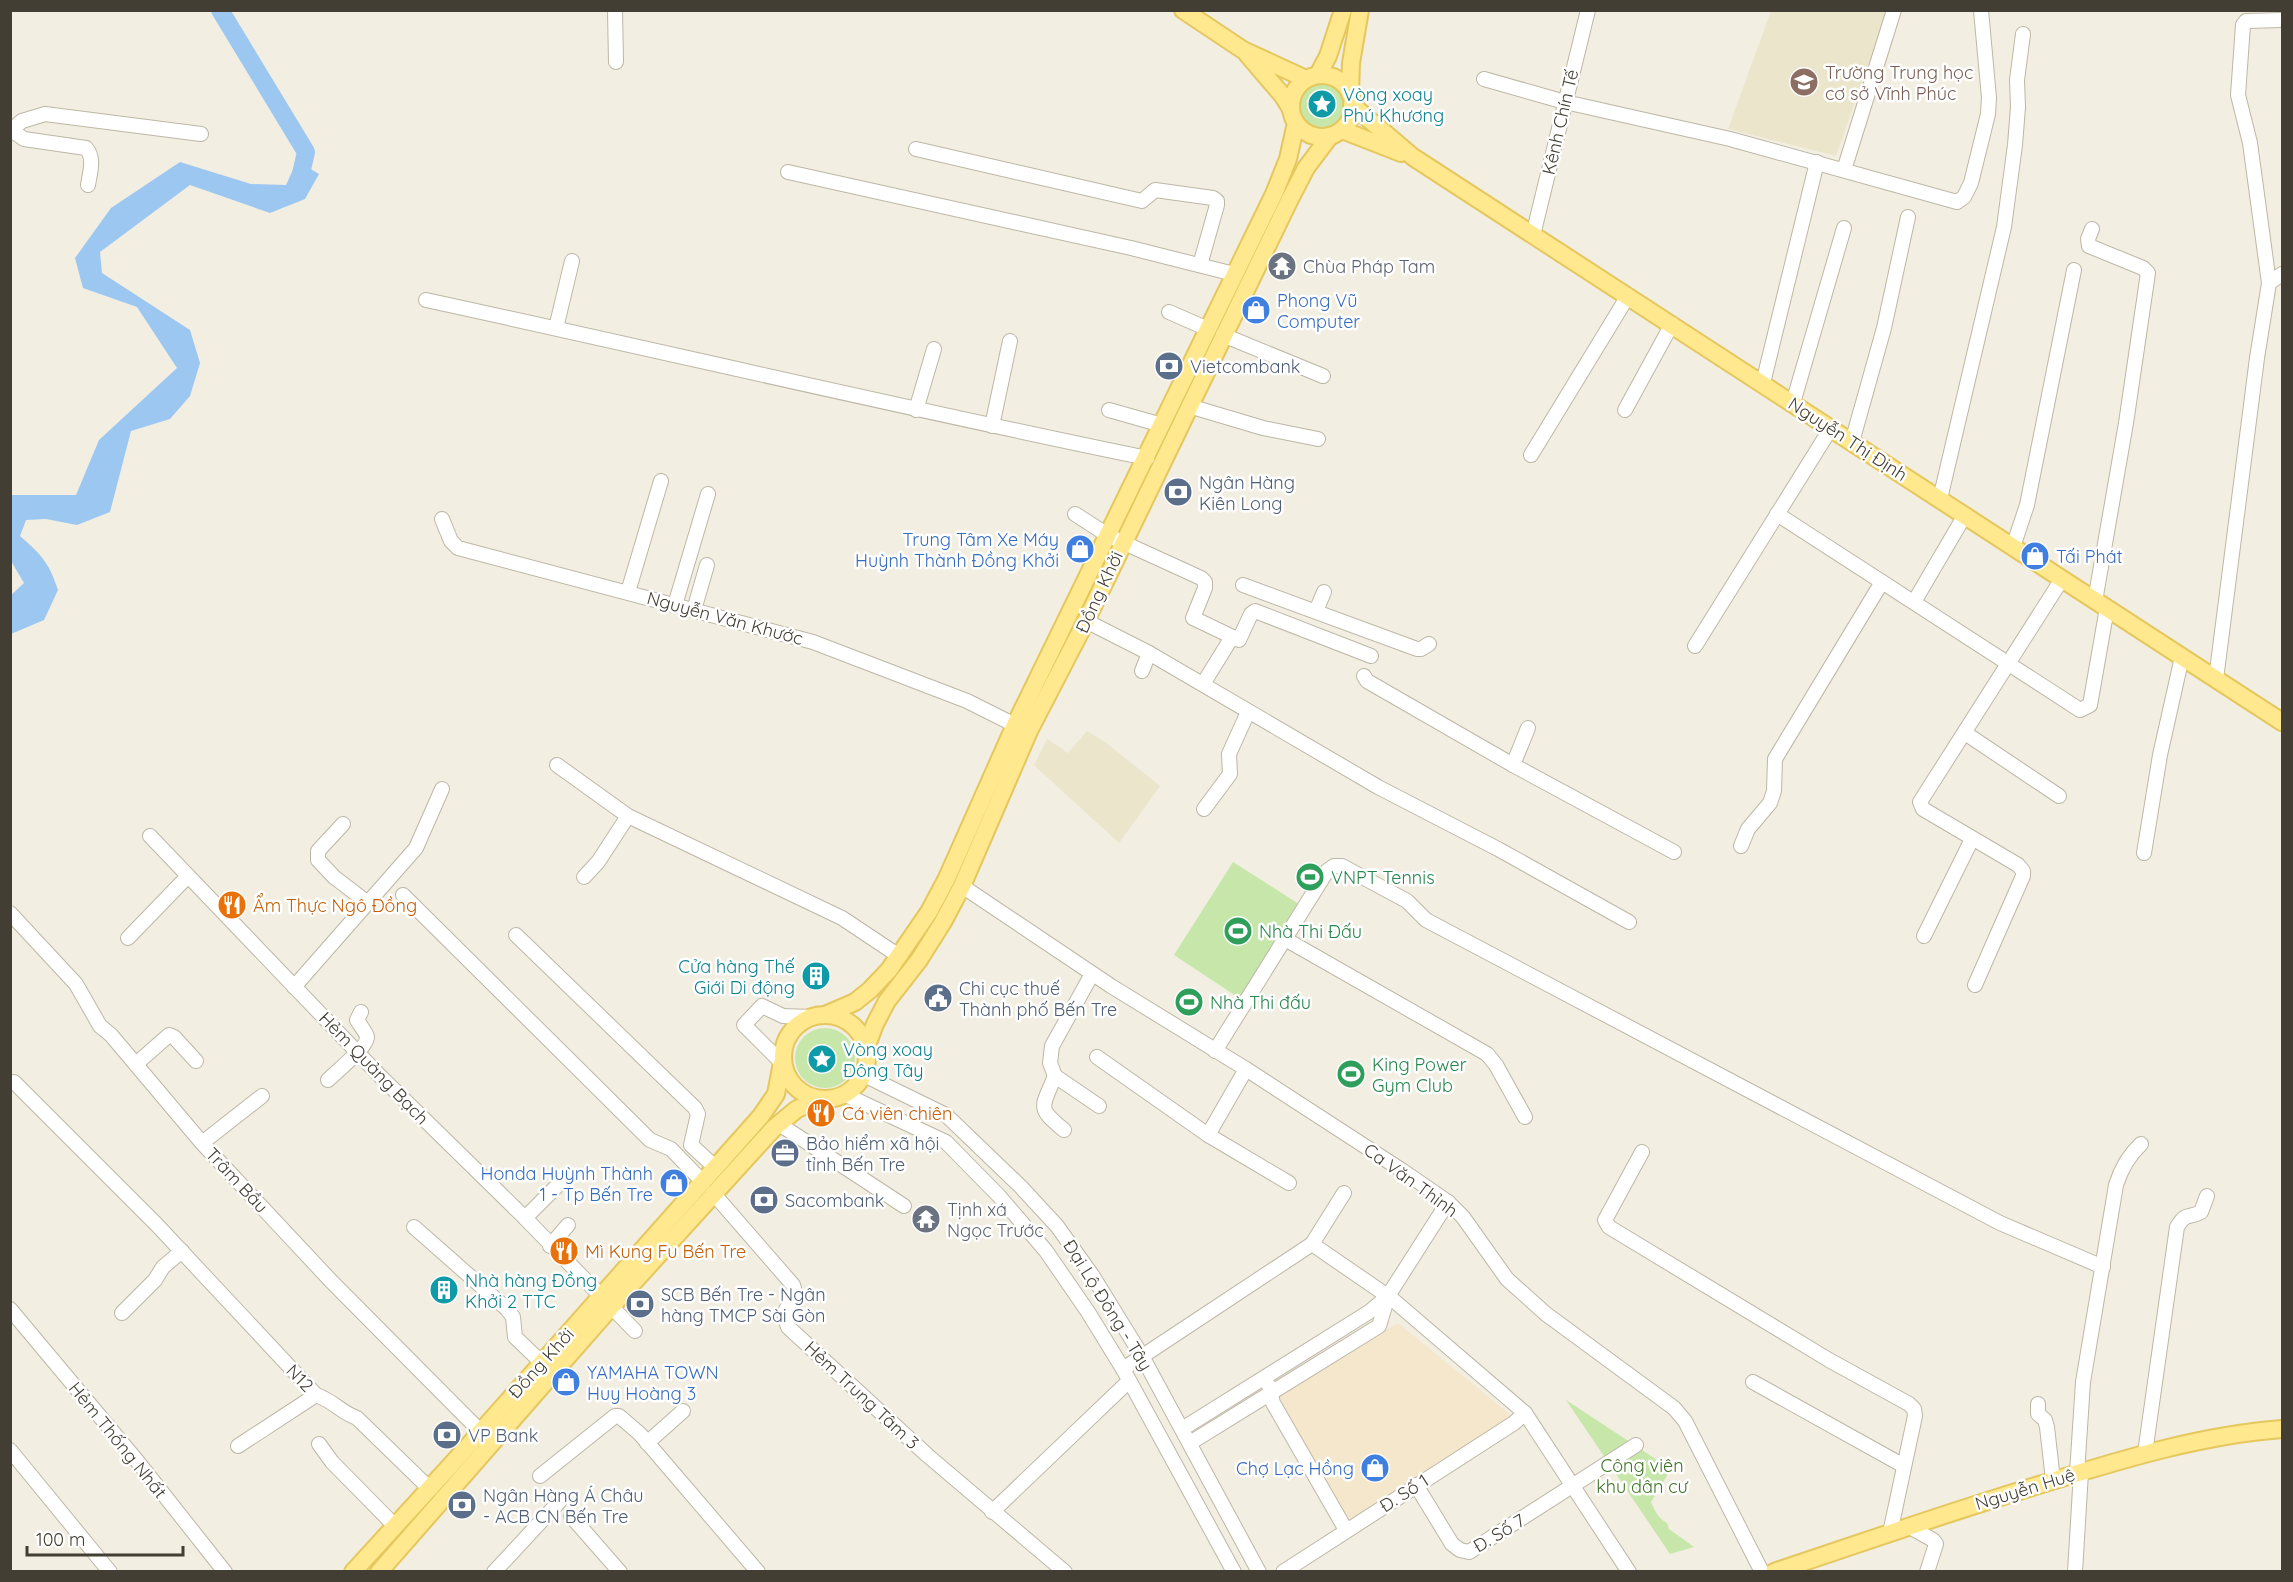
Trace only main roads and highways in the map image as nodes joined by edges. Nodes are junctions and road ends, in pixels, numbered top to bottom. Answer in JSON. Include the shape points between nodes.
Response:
{"nodes":[{"id":1,"x":1183,"y":10,"type":"edge"},
{"id":2,"x":1343,"y":10,"type":"edge"},
{"id":3,"x":1360,"y":10,"type":"edge"},
{"id":4,"x":1243,"y":50,"type":"junction"},
{"id":5,"x":1312,"y":77,"type":"junction"},
{"id":6,"x":1351,"y":100,"type":"junction"},
{"id":7,"x":1293,"y":116,"type":"junction"},
{"id":8,"x":1336,"y":133,"type":"junction"},
{"id":9,"x":1413,"y":157,"type":"junction"},
{"id":10,"x":1216,"y":332,"type":"junction"},
{"id":11,"x":1116,"y":539,"type":"junction"},
{"id":12,"x":2283,"y":722,"type":"edge"},
{"id":13,"x":818,"y":1016,"type":"junction"},
{"id":14,"x":866,"y":1048,"type":"junction"},
{"id":15,"x":782,"y":1063,"type":"junction"},
{"id":16,"x":820,"y":1100,"type":"junction"},
{"id":17,"x":708,"y":1188,"type":"junction"},
{"id":18,"x":606,"y":1301,"type":"junction"},
{"id":19,"x":2283,"y":1429,"type":"edge"},
{"id":20,"x":436,"y":1494,"type":"junction"},
{"id":21,"x":353,"y":1572,"type":"edge"},
{"id":22,"x":379,"y":1572,"type":"edge"},
{"id":23,"x":1774,"y":1572,"type":"edge"}],
"edges":[{"from":1,"to":4,"type":"main road"},
{"from":2,"to":5,"type":"main road","via":[[1328,56]]},
{"from":3,"to":6,"type":"main road","via":[[1351,63]]},
{"from":4,"to":5,"type":"main road"},
{"from":4,"to":7,"type":"main road","via":[[1282,96]]},
{"from":5,"to":6,"type":"main road","via":[[1326,75],[1340,82]]},
{"from":5,"to":7,"type":"main road","via":[[1294,92]]},
{"from":6,"to":8,"type":"main road","via":[[1351,115]]},
{"from":6,"to":9,"type":"main road","name":"Nguyễn Thị Định"},
{"from":7,"to":8,"type":"main road","via":[[1307,133],[1323,137]]},
{"from":7,"to":10,"type":"main road","name":"Đồng Khởi","via":[[1288,159],[1234,274]]},
{"from":8,"to":9,"type":"main road","name":"Nguyễn Thị Định"},
{"from":8,"to":10,"type":"main road","name":"Đồng Khởi","via":[[1306,168]]},
{"from":9,"to":12,"type":"main road","name":"Nguyễn Thị Định"},
{"from":10,"to":11,"type":"main road","name":"Đồng Khởi","via":[[1189,406]]},
{"from":10,"to":11,"type":"main road","name":"Đồng Khởi","via":[[1162,425]]},
{"from":11,"to":13,"type":"main road","name":"Đồng Khởi","via":[[1015,725],[929,912],[870,990],[855,1002]]},
{"from":11,"to":14,"type":"main road","name":"Đồng Khởi","via":[[1086,621],[1029,731],[962,886],[931,941],[887,1001]]},
{"from":13,"to":14,"type":"main road","via":[[840,1017],[852,1025]]},
{"from":13,"to":15,"type":"main road","via":[[798,1024],[788,1035]]},
{"from":14,"to":16,"type":"main road","via":[[864,1075],[856,1086],[846,1095]]},
{"from":15,"to":16,"type":"main road","via":[[795,1089]]},
{"from":15,"to":17,"type":"main road","name":"Đồng Khởi","via":[[776,1094],[716,1168]]},
{"from":16,"to":17,"type":"main road","name":"Đồng Khởi","via":[[797,1109]]},
{"from":17,"to":18,"type":"main road","name":"Đồng Khởi"},
{"from":18,"to":20,"type":"main road","name":"Đồng Khởi"},
{"from":18,"to":20,"type":"main road","name":"Đồng Khởi","via":[[541,1362],[480,1431]]},
{"from":19,"to":23,"type":"main road","name":"Nguyễn Huệ","via":[[2225,1435],[2079,1472]]},
{"from":20,"to":21,"type":"main road","name":"Đồng Khởi","via":[[395,1526]]},
{"from":20,"to":22,"type":"main road","name":"Đồng Khởi"}]}
